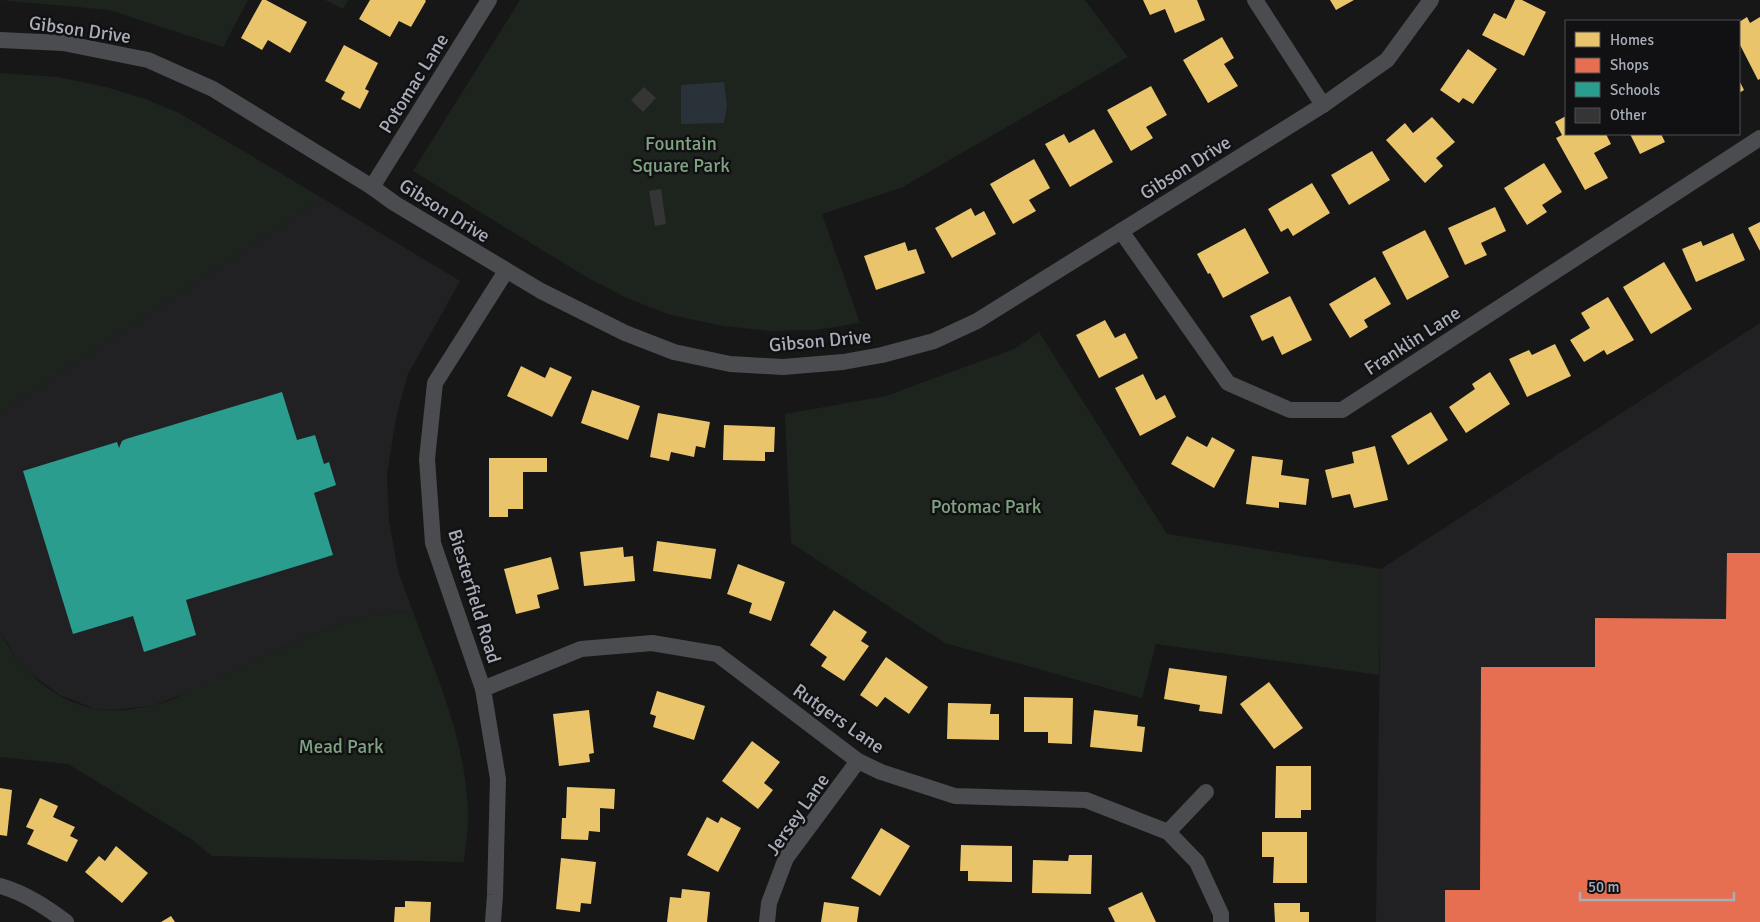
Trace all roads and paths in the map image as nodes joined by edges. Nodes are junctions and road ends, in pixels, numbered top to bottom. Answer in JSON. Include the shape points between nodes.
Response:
{"nodes":[{"id":1,"x":489,"y":0,"type":"edge"},
{"id":2,"x":1255,"y":0,"type":"edge"},
{"id":3,"x":1431,"y":0,"type":"edge"},
{"id":4,"x":0,"y":40,"type":"edge"},
{"id":5,"x":1323,"y":105,"type":"junction"},
{"id":6,"x":1760,"y":138,"type":"edge"},
{"id":7,"x":372,"y":187,"type":"junction"},
{"id":8,"x":1121,"y":231,"type":"junction"},
{"id":9,"x":506,"y":271,"type":"junction"},
{"id":10,"x":483,"y":688,"type":"junction"},
{"id":11,"x":858,"y":761,"type":"junction"},
{"id":12,"x":1206,"y":792,"type":"dead end"},
{"id":13,"x":1168,"y":832,"type":"junction"},
{"id":14,"x":0,"y":886,"type":"edge"},
{"id":15,"x":66,"y":922,"type":"edge"},
{"id":16,"x":492,"y":922,"type":"edge"},
{"id":17,"x":767,"y":922,"type":"edge"},
{"id":18,"x":1221,"y":922,"type":"edge"}],
"edges":[{"from":1,"to":7,"type":"street","name":"Potomac Lane"},
{"from":2,"to":5,"type":"street"},
{"from":3,"to":5,"type":"street","name":"Gibson Drive","via":[[1387,60]]},
{"from":4,"to":7,"type":"street","name":"Gibson Drive","via":[[63,43],[148,60],[212,89]]},
{"from":5,"to":8,"type":"street","name":"Gibson Drive"},
{"from":6,"to":8,"type":"street","name":"Franklin Lane","via":[[1342,410],[1290,410],[1228,383]]},
{"from":7,"to":9,"type":"street","name":"Gibson Drive"},
{"from":8,"to":9,"type":"street","name":"Gibson Drive","via":[[977,321],[934,341],[843,362],[783,367],[730,364],[662,349],[600,321]]},
{"from":9,"to":10,"type":"street","name":"Biesterfield Road","via":[[435,383],[427,459],[433,543]]},
{"from":10,"to":11,"type":"street","name":"Rutgers Lane","via":[[581,649],[652,643],[717,654]]},
{"from":10,"to":16,"type":"street","name":"Biesterfield Road","via":[[498,779]]},
{"from":11,"to":13,"type":"street","name":"Rutgers Lane","via":[[880,772],[955,796],[1086,800]]},
{"from":11,"to":17,"type":"street","name":"Jersey Lane","via":[[786,858],[769,903]]},
{"from":12,"to":13,"type":"street"},
{"from":13,"to":18,"type":"street","name":"Rutgers Lane","via":[[1197,862],[1221,914]]},
{"from":14,"to":15,"type":"street","via":[[29,898]]}]}
